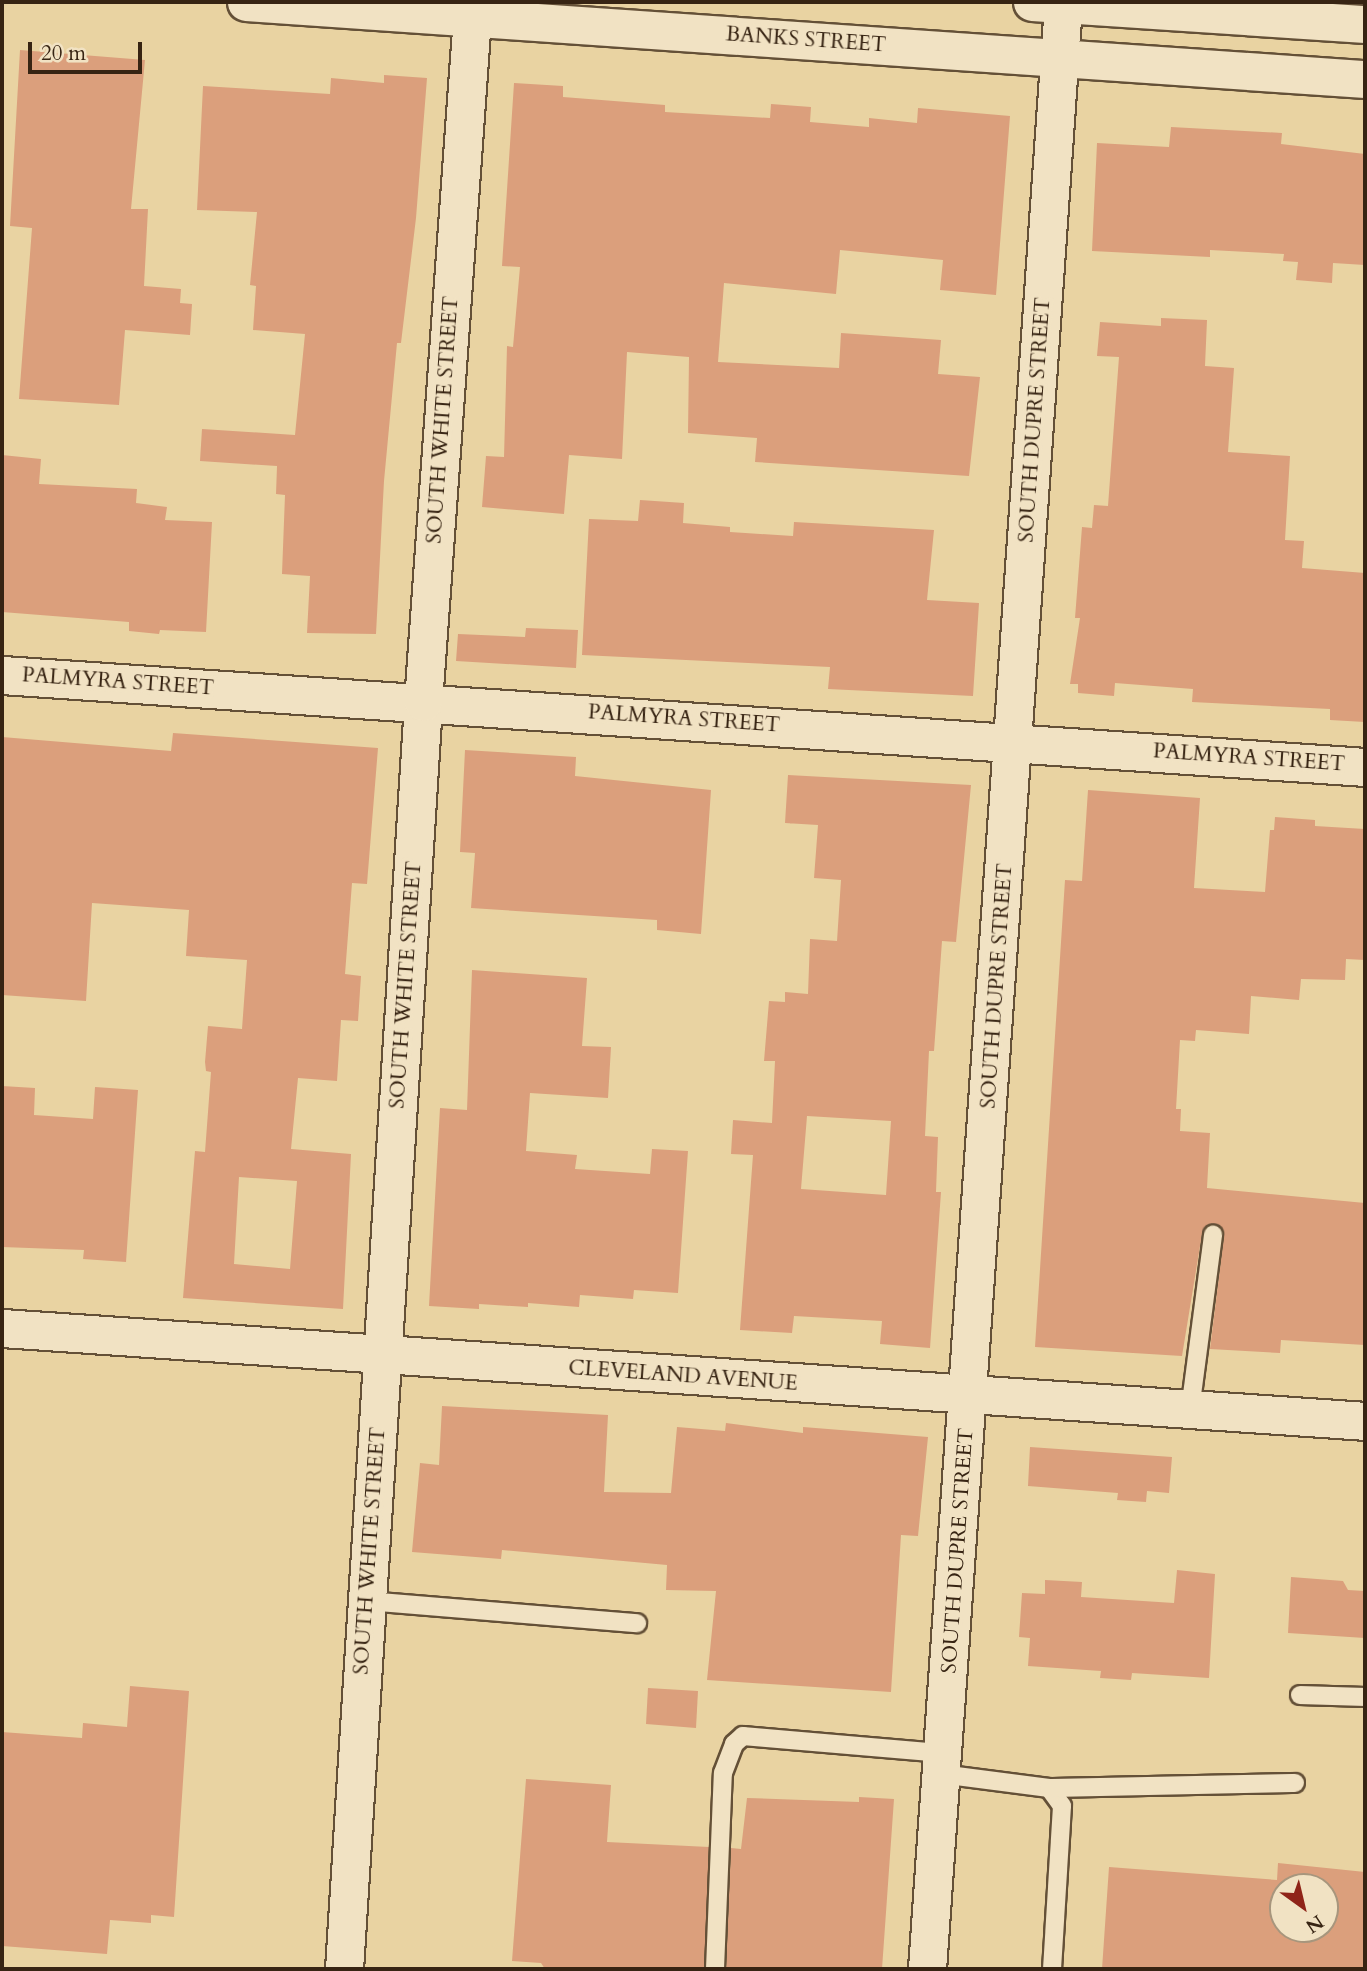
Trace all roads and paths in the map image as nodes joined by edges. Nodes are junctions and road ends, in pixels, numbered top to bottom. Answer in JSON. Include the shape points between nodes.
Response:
{"nodes":[{"id":1,"x":246,"y":2,"type":"edge"},
{"id":2,"x":1052,"y":2,"type":"edge"},
{"id":3,"x":472,"y":9,"type":"edge"},
{"id":4,"x":1365,"y":24,"type":"edge"},
{"id":5,"x":1059,"y":58,"type":"junction"},
{"id":6,"x":1365,"y":79,"type":"edge"},
{"id":7,"x":2,"y":675,"type":"edge"},
{"id":8,"x":423,"y":702,"type":"junction"},
{"id":9,"x":1013,"y":740,"type":"junction"},
{"id":10,"x":1365,"y":766,"type":"edge"},
{"id":11,"x":1213,"y":1235,"type":"dead end"},
{"id":12,"x":2,"y":1328,"type":"edge"},
{"id":13,"x":383,"y":1355,"type":"junction"},
{"id":14,"x":970,"y":1396,"type":"junction"},
{"id":15,"x":1190,"y":1410,"type":"junction"},
{"id":16,"x":1365,"y":1421,"type":"edge"},
{"id":17,"x":367,"y":1601,"type":"junction"},
{"id":18,"x":637,"y":1623,"type":"dead end"},
{"id":19,"x":1300,"y":1695,"type":"dead end"},
{"id":20,"x":1365,"y":1697,"type":"edge"},
{"id":21,"x":942,"y":1763,"type":"junction"},
{"id":22,"x":1296,"y":1783,"type":"dead end"},
{"id":23,"x":1049,"y":1788,"type":"junction"},
{"id":24,"x":344,"y":1969,"type":"edge"},
{"id":25,"x":715,"y":1969,"type":"edge"},
{"id":26,"x":927,"y":1969,"type":"edge"},
{"id":27,"x":1052,"y":1969,"type":"edge"}],
"edges":[{"from":1,"to":3,"type":"street","name":"BANKS STREET"},
{"from":2,"to":4,"type":"street"},
{"from":2,"to":5,"type":"street","name":"SOUTH DUPRE STREET"},
{"from":3,"to":5,"type":"street","name":"BANKS STREET"},
{"from":3,"to":8,"type":"street","name":"SOUTH WHITE STREET"},
{"from":5,"to":6,"type":"street","name":"BANKS STREET"},
{"from":5,"to":9,"type":"street","name":"SOUTH DUPRE STREET"},
{"from":7,"to":8,"type":"street","name":"PALMYRA STREET"},
{"from":8,"to":9,"type":"street","name":"PALMYRA STREET"},
{"from":8,"to":13,"type":"street","name":"SOUTH WHITE STREET"},
{"from":9,"to":10,"type":"street","name":"PALMYRA STREET"},
{"from":9,"to":14,"type":"street","name":"SOUTH DUPRE STREET"},
{"from":11,"to":15,"type":"lane"},
{"from":12,"to":13,"type":"street","name":"CLEVELAND AVENUE"},
{"from":13,"to":14,"type":"street","name":"CLEVELAND AVENUE"},
{"from":13,"to":17,"type":"street","name":"SOUTH WHITE STREET"},
{"from":14,"to":15,"type":"street","name":"CLEVELAND AVENUE"},
{"from":14,"to":21,"type":"street","name":"SOUTH DUPRE STREET"},
{"from":15,"to":16,"type":"street","name":"CLEVELAND AVENUE"},
{"from":17,"to":18,"type":"lane"},
{"from":17,"to":24,"type":"street","name":"SOUTH WHITE STREET"},
{"from":19,"to":20,"type":"lane"},
{"from":21,"to":23,"type":"lane"},
{"from":21,"to":25,"type":"lane","via":[[743,1736],[734,1744],[723,1773]]},
{"from":21,"to":26,"type":"street","name":"SOUTH DUPRE STREET"},
{"from":22,"to":23,"type":"lane"},
{"from":23,"to":27,"type":"lane","via":[[1062,1806]]}]}
